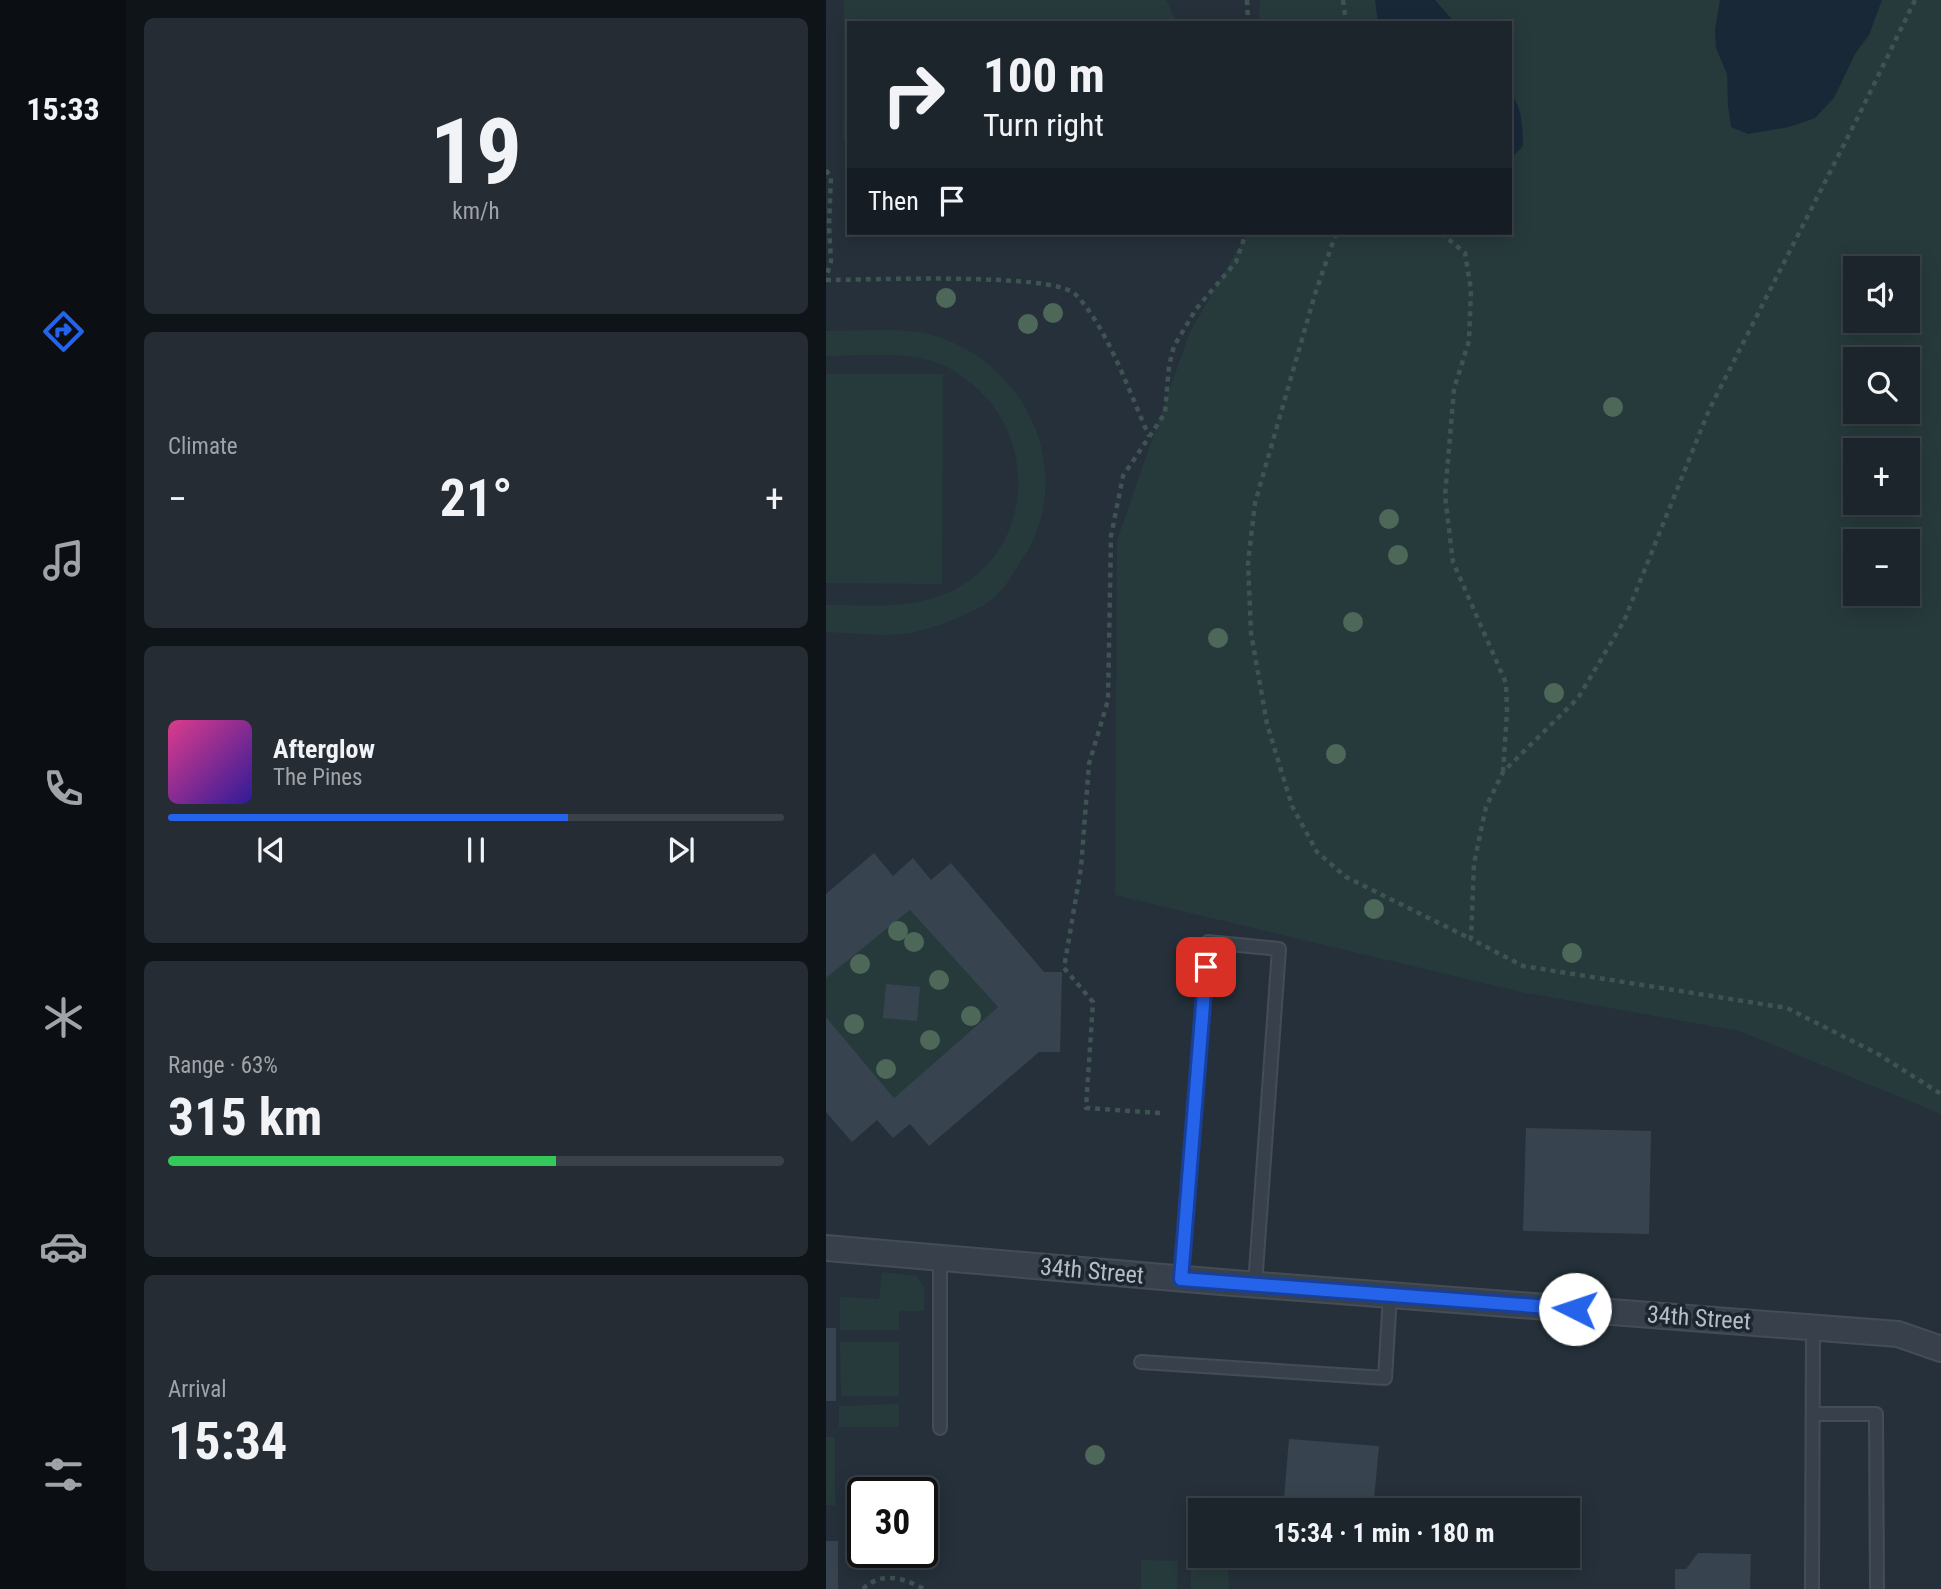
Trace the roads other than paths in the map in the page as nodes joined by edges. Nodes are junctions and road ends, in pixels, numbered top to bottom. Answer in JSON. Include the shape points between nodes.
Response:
{"nodes":[{"id":1,"x":826,"y":1248,"type":"edge"},
{"id":2,"x":940,"y":1258,"type":"junction"},
{"id":3,"x":1181,"y":1279,"type":"junction"},
{"id":4,"x":1255,"y":1285,"type":"junction"},
{"id":5,"x":1390,"y":1295,"type":"junction"},
{"id":6,"x":1813,"y":1326,"type":"junction"},
{"id":7,"x":1941,"y":1349,"type":"edge"},
{"id":8,"x":1141,"y":1362,"type":"dead end"},
{"id":9,"x":1813,"y":1415,"type":"junction"},
{"id":10,"x":940,"y":1428,"type":"dead end"},
{"id":11,"x":1812,"y":1589,"type":"edge"},
{"id":12,"x":1877,"y":1589,"type":"edge"}],
"edges":[{"from":1,"to":2,"type":"street","name":"34th Street"},
{"from":2,"to":3,"type":"street","name":"34th Street"},
{"from":2,"to":10,"type":"lane"},
{"from":3,"to":4,"type":"street","name":"34th Street"},
{"from":3,"to":4,"type":"lane","via":[[1208,942],[1279,949]]},
{"from":4,"to":5,"type":"street","name":"34th Street"},
{"from":5,"to":6,"type":"street","name":"34th Street"},
{"from":5,"to":8,"type":"lane","via":[[1385,1378]]},
{"from":6,"to":7,"type":"street","name":"34th Street","via":[[1898,1334]]},
{"from":6,"to":9,"type":"lane"},
{"from":9,"to":11,"type":"lane"},
{"from":9,"to":12,"type":"lane","via":[[1876,1415]]}]}
